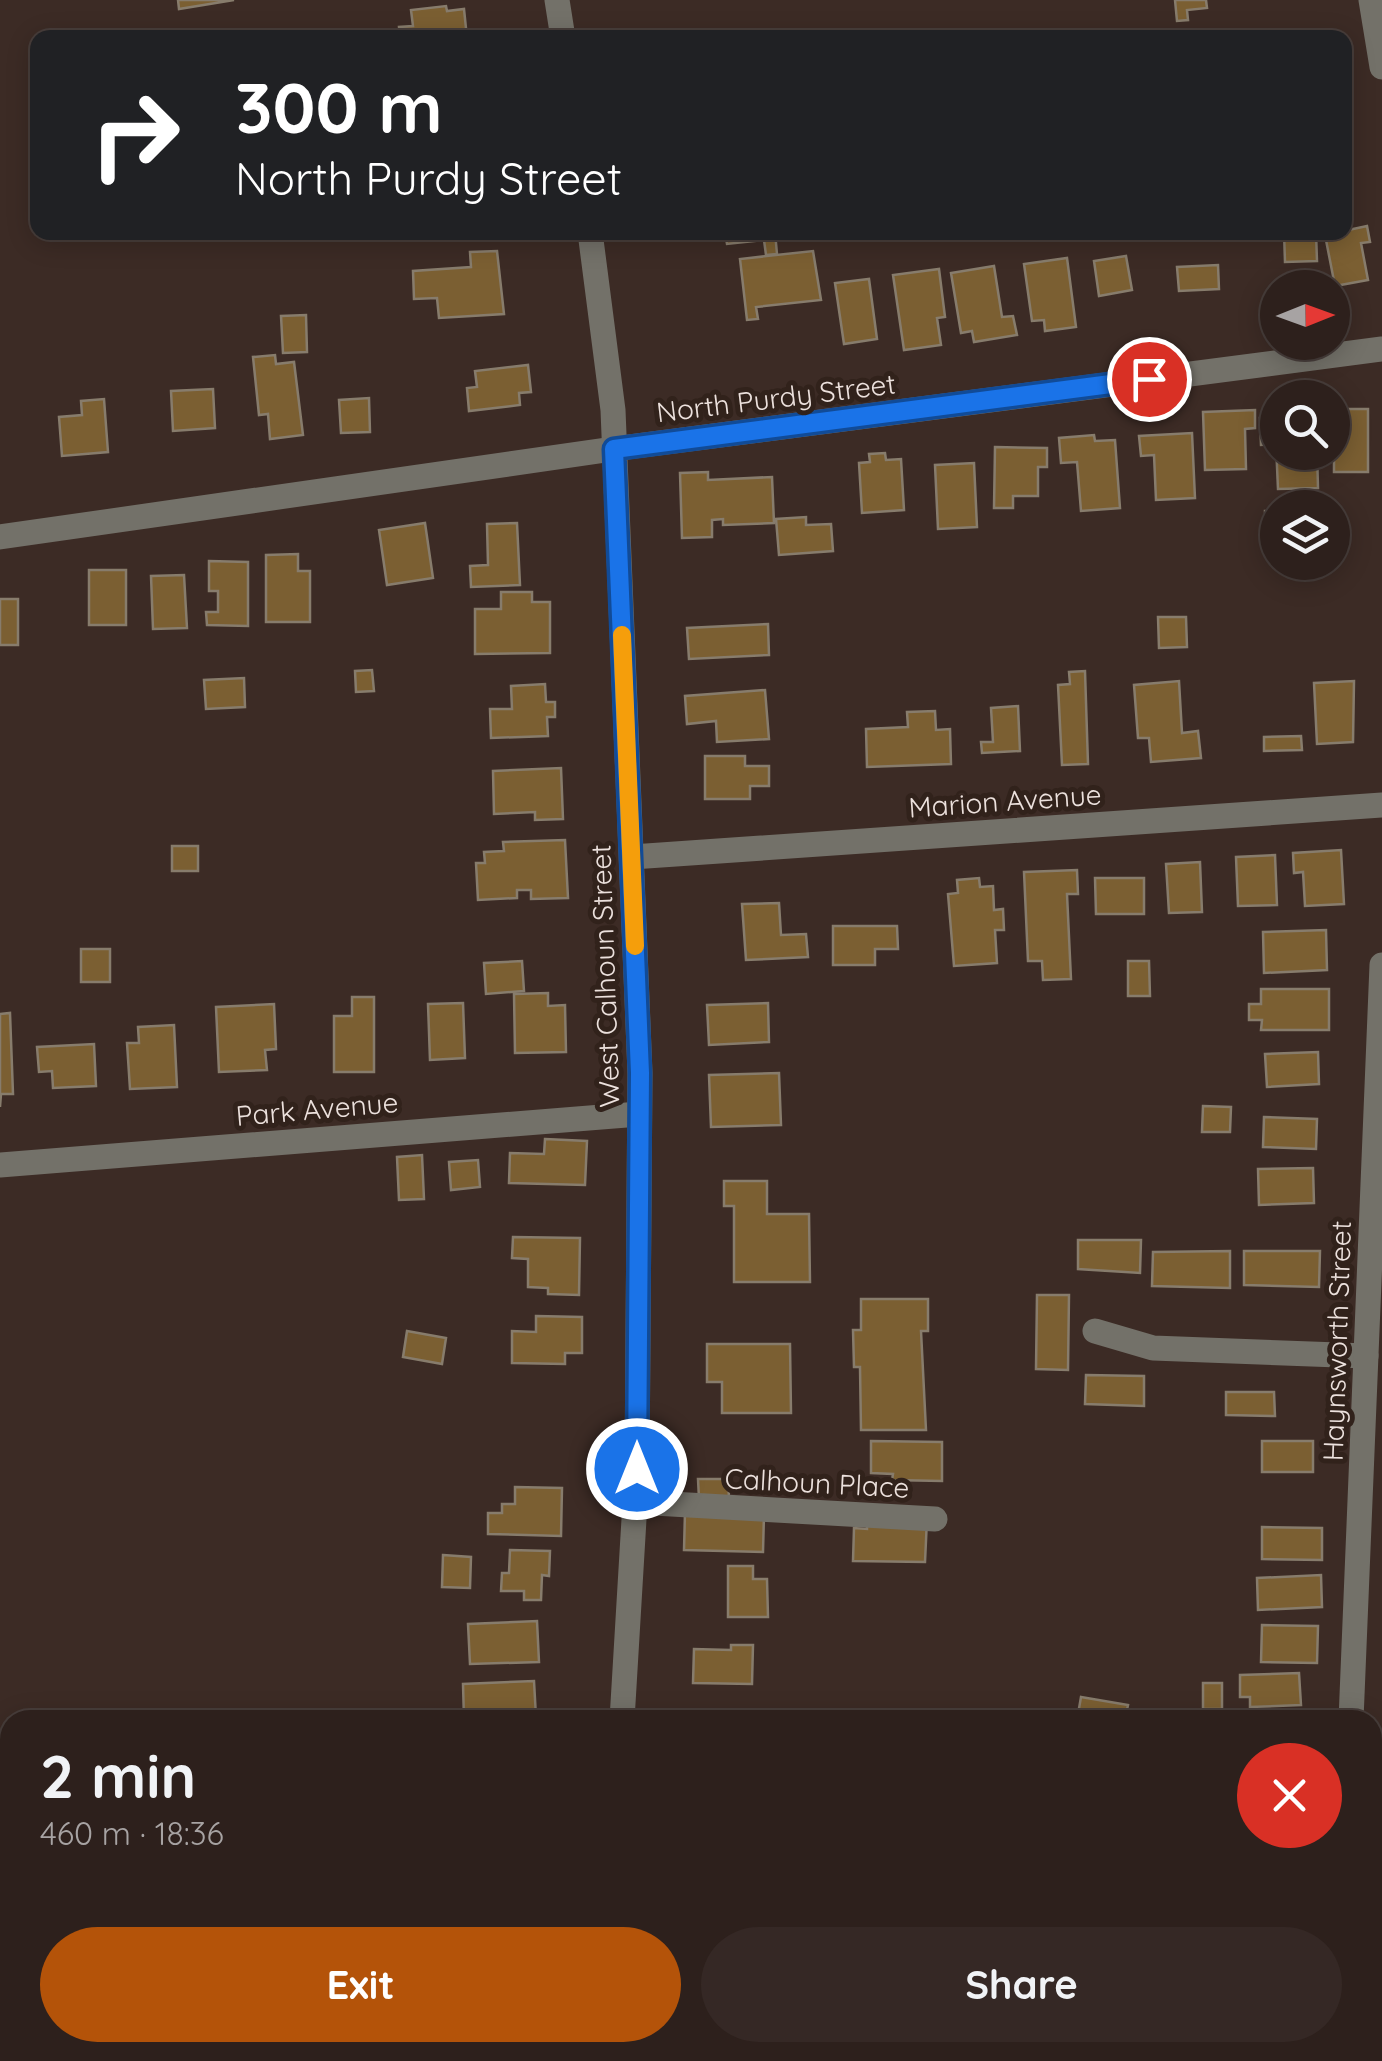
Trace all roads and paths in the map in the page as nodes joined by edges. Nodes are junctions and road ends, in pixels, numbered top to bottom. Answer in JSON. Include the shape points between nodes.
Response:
{"nodes":[{"id":1,"x":557,"y":0,"type":"edge"},
{"id":2,"x":1371,"y":0,"type":"edge"},
{"id":3,"x":561,"y":30,"type":"edge"},
{"id":4,"x":1382,"y":67,"type":"edge"},
{"id":5,"x":591,"y":240,"type":"edge"},
{"id":6,"x":1382,"y":349,"type":"edge"},
{"id":7,"x":614,"y":449,"type":"junction"},
{"id":8,"x":0,"y":538,"type":"edge"},
{"id":9,"x":1382,"y":805,"type":"edge"},
{"id":10,"x":632,"y":857,"type":"junction"},
{"id":11,"x":1382,"y":965,"type":"edge"},
{"id":12,"x":640,"y":1114,"type":"junction"},
{"id":13,"x":1379,"y":1120,"type":"edge"},
{"id":14,"x":0,"y":1165,"type":"edge"},
{"id":15,"x":1095,"y":1331,"type":"dead end"},
{"id":16,"x":1366,"y":1356,"type":"junction"},
{"id":17,"x":636,"y":1502,"type":"junction"},
{"id":18,"x":934,"y":1520,"type":"dead end"},
{"id":19,"x":623,"y":1710,"type":"edge"},
{"id":20,"x":1351,"y":1710,"type":"edge"}],
"edges":[{"from":1,"to":3,"type":"street"},
{"from":2,"to":4,"type":"street"},
{"from":5,"to":7,"type":"street","name":"West Calhoun Street"},
{"from":6,"to":7,"type":"street","name":"North Purdy Street"},
{"from":7,"to":8,"type":"street","name":"North Purdy Street"},
{"from":7,"to":10,"type":"street","name":"West Calhoun Street"},
{"from":9,"to":10,"type":"street","name":"Marion Avenue"},
{"from":10,"to":12,"type":"street","name":"West Calhoun Street"},
{"from":11,"to":13,"type":"street","name":"Haynsworth Street"},
{"from":12,"to":14,"type":"street","name":"Park Avenue"},
{"from":12,"to":17,"type":"street","name":"West Calhoun Street"},
{"from":13,"to":16,"type":"street","name":"Haynsworth Street"},
{"from":15,"to":16,"type":"street","via":[[1153,1348]]},
{"from":16,"to":20,"type":"street","name":"Haynsworth Street"},
{"from":17,"to":18,"type":"street","name":"Calhoun Place"},
{"from":17,"to":19,"type":"street","name":"West Calhoun Street"}]}
